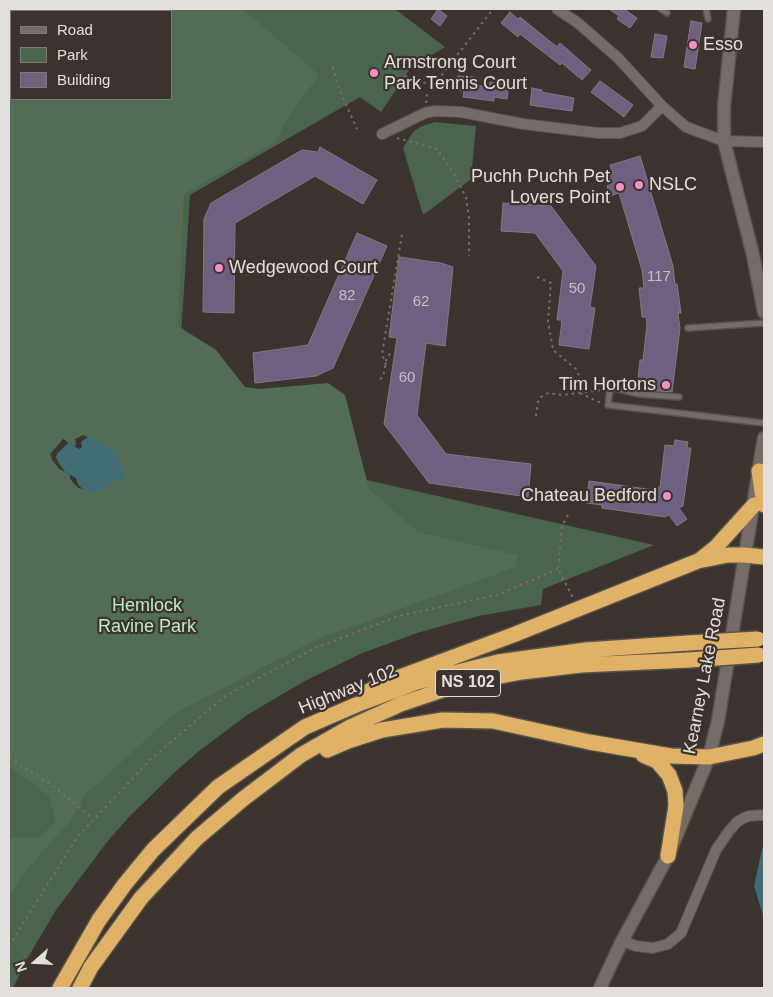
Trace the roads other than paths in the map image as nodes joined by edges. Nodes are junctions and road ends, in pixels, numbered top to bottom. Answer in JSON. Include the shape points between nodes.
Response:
{"nodes":[{"id":1,"x":557,"y":9,"type":"edge"},
{"id":2,"x":661,"y":9,"type":"edge"},
{"id":3,"x":706,"y":9,"type":"edge"},
{"id":4,"x":734,"y":9,"type":"edge"},
{"id":5,"x":667,"y":13,"type":"dead end"},
{"id":6,"x":708,"y":19,"type":"dead end"},
{"id":7,"x":662,"y":106,"type":"junction"},
{"id":8,"x":382,"y":134,"type":"road end"},
{"id":9,"x":724,"y":141,"type":"junction"},
{"id":10,"x":764,"y":142,"type":"edge"},
{"id":11,"x":764,"y":312,"type":"edge"},
{"id":12,"x":764,"y":323,"type":"edge"},
{"id":13,"x":688,"y":328,"type":"dead end"},
{"id":14,"x":679,"y":396,"type":"dead end"},
{"id":15,"x":764,"y":423,"type":"edge"},
{"id":16,"x":764,"y":438,"type":"edge"},
{"id":17,"x":758,"y":471,"type":"joint"},
{"id":18,"x":759,"y":505,"type":"edge"},
{"id":19,"x":744,"y":555,"type":"junction"},
{"id":20,"x":764,"y":557,"type":"edge"},
{"id":21,"x":698,"y":561,"type":"junction"},
{"id":22,"x":761,"y":638,"type":"edge"},
{"id":23,"x":761,"y":655,"type":"edge"},
{"id":24,"x":305,"y":727,"type":"junction"},
{"id":25,"x":764,"y":744,"type":"edge"},
{"id":26,"x":630,"y":749,"type":"junction"},
{"id":27,"x":709,"y":757,"type":"junction"},
{"id":28,"x":270,"y":779,"type":"junction"},
{"id":29,"x":764,"y":815,"type":"edge"},
{"id":30,"x":668,"y":856,"type":"junction"},
{"id":31,"x":622,"y":941,"type":"junction"},
{"id":32,"x":60,"y":988,"type":"edge"},
{"id":33,"x":80,"y":988,"type":"edge"},
{"id":34,"x":600,"y":988,"type":"edge"}],
"edges":[{"from":1,"to":7,"type":"street","via":[[618,58]]},
{"from":2,"to":5,"type":"lane"},
{"from":3,"to":6,"type":"lane"},
{"from":4,"to":9,"type":"main road","via":[[724,107]]},
{"from":7,"to":8,"type":"street","via":[[642,126],[620,133],[598,133],[435,111],[424,113]]},
{"from":7,"to":9,"type":"street","via":[[686,127]]},
{"from":9,"to":10,"type":"street"},
{"from":9,"to":11,"type":"main road"},
{"from":12,"to":13,"type":"lane"},
{"from":14,"to":15,"type":"lane","via":[[638,394],[615,388],[610,390],[608,405]]},
{"from":16,"to":17,"type":"main road"},
{"from":17,"to":18,"type":"highway"},
{"from":18,"to":19,"type":"main road","name":"Kearney Lake Road"},
{"from":18,"to":21,"type":"highway"},
{"from":19,"to":20,"type":"highway"},
{"from":19,"to":21,"type":"highway"},
{"from":19,"to":27,"type":"main road","name":"Kearney Lake Road","via":[[718,721]]},
{"from":21,"to":24,"type":"highway","via":[[389,681]]},
{"from":22,"to":24,"type":"highway","name":"Highway 102","number":"NS 102","bridge":true,"via":[[586,650],[498,662],[417,682]]},
{"from":23,"to":28,"type":"highway","name":"Highway 102","number":"NS 102","bridge":true,"via":[[581,665],[463,683],[401,704],[350,727],[301,755]]},
{"from":24,"to":32,"type":"highway","name":"Highway 102","number":"NS 102","via":[[218,787],[153,850],[99,920]]},
{"from":25,"to":27,"type":"highway"},
{"from":26,"to":27,"type":"highway","via":[[671,756]]},
{"from":26,"to":28,"type":"highway","via":[[493,721],[443,720],[382,730],[348,740]]},
{"from":26,"to":30,"type":"highway","via":[[656,761],[669,775],[675,791],[676,806]]},
{"from":27,"to":30,"type":"main road","name":"Kearney Lake Road"},
{"from":28,"to":33,"type":"highway","name":"Highway 102","number":"NS 102","via":[[197,838],[141,898]]},
{"from":29,"to":31,"type":"street","via":[[744,818],[729,831],[716,850],[681,934],[668,944],[653,948]]},
{"from":30,"to":31,"type":"main road","name":"Kearney Lake Road"},
{"from":31,"to":34,"type":"main road","name":"Kearney Lake Road"}]}
